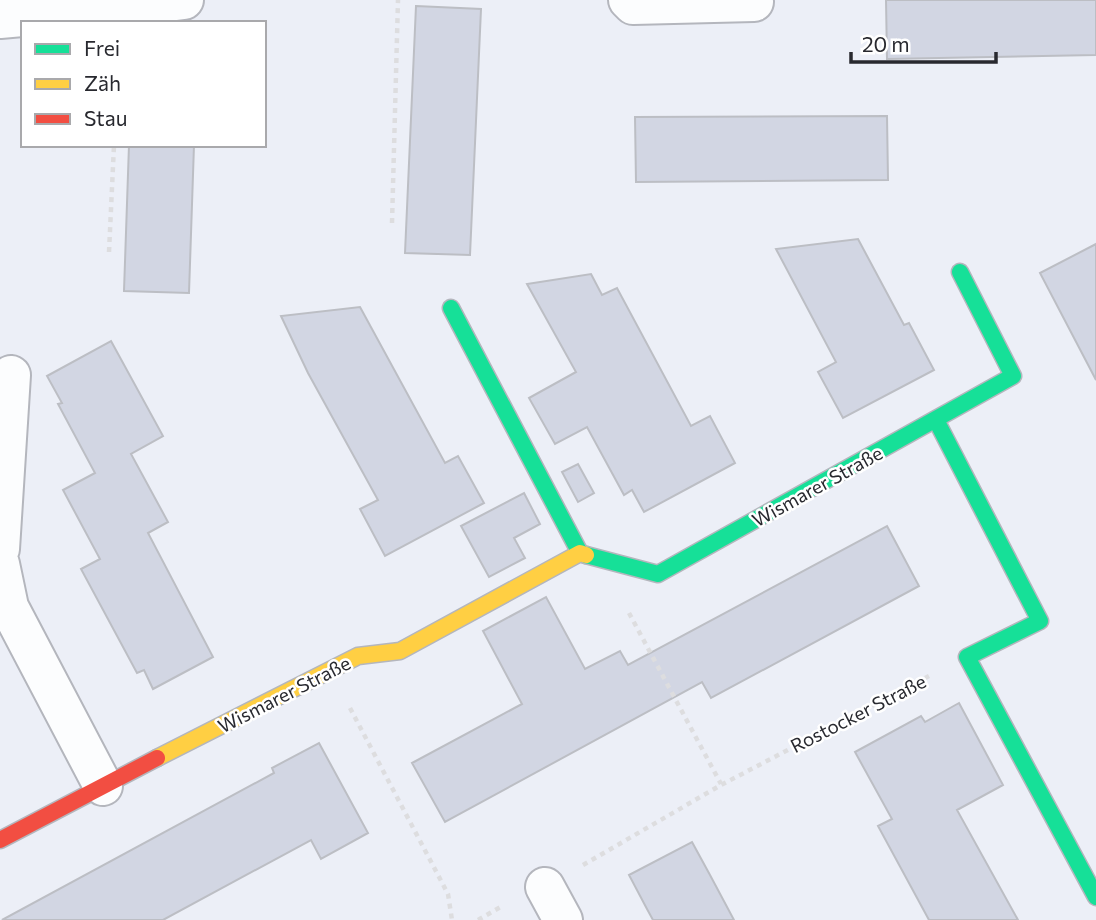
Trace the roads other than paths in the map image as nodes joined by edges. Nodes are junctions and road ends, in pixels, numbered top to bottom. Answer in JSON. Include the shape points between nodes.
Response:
{"nodes":[{"id":1,"x":184,"y":0,"type":"edge"},
{"id":2,"x":628,"y":0,"type":"edge"},
{"id":3,"x":754,"y":2,"type":"dead end"},
{"id":4,"x":0,"y":19,"type":"edge"},
{"id":5,"x":960,"y":272,"type":"dead end"},
{"id":6,"x":451,"y":309,"type":"dead end"},
{"id":7,"x":10,"y":375,"type":"dead end"},
{"id":8,"x":936,"y":420,"type":"junction"},
{"id":9,"x":0,"y":549,"type":"edge"},
{"id":10,"x":580,"y":553,"type":"junction"},
{"id":11,"x":0,"y":564,"type":"edge"},
{"id":12,"x":103,"y":786,"type":"junction"},
{"id":13,"x":0,"y":840,"type":"edge"},
{"id":14,"x":545,"y":887,"type":"road end"},
{"id":15,"x":1096,"y":897,"type":"edge"},
{"id":16,"x":563,"y":920,"type":"edge"}],
"edges":[{"from":1,"to":4,"type":"street"},
{"from":2,"to":3,"type":"street","via":[[633,5]]},
{"from":5,"to":8,"type":"street","name":"Wismarer Straße","via":[[1013,376]]},
{"from":6,"to":10,"type":"street"},
{"from":7,"to":9,"type":"street"},
{"from":8,"to":10,"type":"street","name":"Wismarer Straße","via":[[658,574]]},
{"from":8,"to":15,"type":"street","via":[[1040,621],[967,657]]},
{"from":10,"to":12,"type":"street","name":"Wismarer Straße","via":[[400,651],[358,656]]},
{"from":11,"to":12,"type":"street","via":[[9,607]]},
{"from":12,"to":13,"type":"street","name":"Wismarer Straße"},
{"from":14,"to":16,"type":"street"}]}
